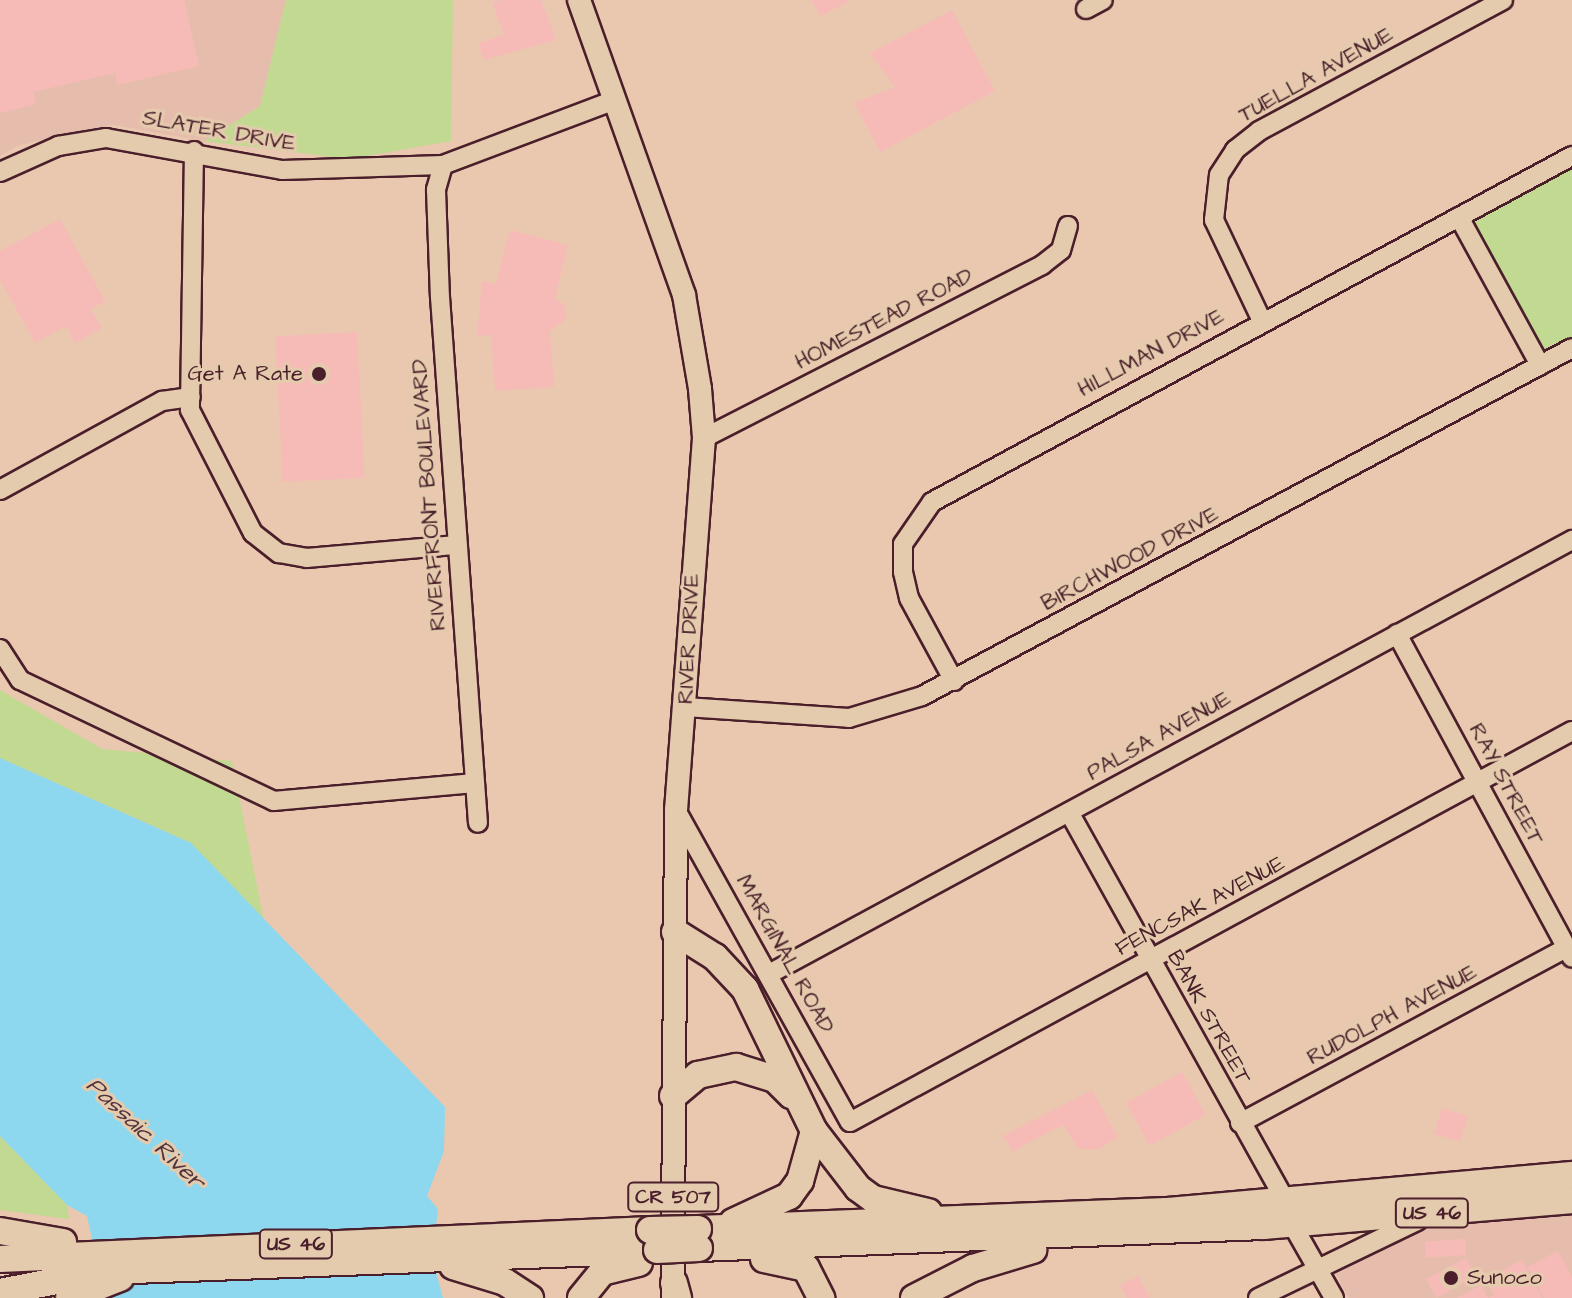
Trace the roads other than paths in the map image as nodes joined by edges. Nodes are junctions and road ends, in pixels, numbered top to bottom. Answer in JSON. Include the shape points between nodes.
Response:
{"nodes":[{"id":1,"x":579,"y":0,"type":"edge"},
{"id":2,"x":1103,"y":0,"type":"edge"},
{"id":3,"x":1503,"y":0,"type":"edge"},
{"id":4,"x":1086,"y":9,"type":"dead end"},
{"id":5,"x":615,"y":100,"type":"junction"},
{"id":6,"x":194,"y":151,"type":"junction"},
{"id":7,"x":1572,"y":156,"type":"edge"},
{"id":8,"x":443,"y":165,"type":"junction"},
{"id":9,"x":0,"y":172,"type":"edge"},
{"id":10,"x":1459,"y":217,"type":"junction"},
{"id":11,"x":1068,"y":226,"type":"dead end"},
{"id":12,"x":1262,"y":321,"type":"junction"},
{"id":13,"x":1572,"y":348,"type":"edge"},
{"id":14,"x":1540,"y":365,"type":"junction"},
{"id":15,"x":191,"y":397,"type":"junction"},
{"id":16,"x":704,"y":438,"type":"junction"},
{"id":17,"x":0,"y":490,"type":"edge"},
{"id":18,"x":1572,"y":540,"type":"edge"},
{"id":19,"x":456,"y":545,"type":"junction"},
{"id":20,"x":1397,"y":634,"type":"junction"},
{"id":21,"x":0,"y":649,"type":"edge"},
{"id":22,"x":954,"y":681,"type":"junction"},
{"id":23,"x":685,"y":707,"type":"junction"},
{"id":24,"x":1572,"y":731,"type":"edge"},
{"id":25,"x":474,"y":783,"type":"junction"},
{"id":26,"x":1478,"y":783,"type":"junction"},
{"id":27,"x":676,"y":810,"type":"junction"},
{"id":28,"x":1069,"y":812,"type":"junction"},
{"id":29,"x":478,"y":823,"type":"dead end"},
{"id":30,"x":675,"y":932,"type":"junction"},
{"id":31,"x":1569,"y":953,"type":"edge"},
{"id":32,"x":1150,"y":961,"type":"junction"},
{"id":33,"x":769,"y":974,"type":"junction"},
{"id":34,"x":673,"y":1096,"type":"junction"},
{"id":35,"x":799,"y":1103,"type":"junction"},
{"id":36,"x":850,"y":1122,"type":"joint"},
{"id":37,"x":1240,"y":1123,"type":"junction"},
{"id":38,"x":814,"y":1131,"type":"junction"},
{"id":39,"x":1572,"y":1159,"type":"edge"},
{"id":40,"x":1572,"y":1175,"type":"edge"},
{"id":41,"x":1515,"y":1180,"type":"junction"},
{"id":42,"x":1572,"y":1200,"type":"edge"},
{"id":43,"x":1440,"y":1212,"type":"junction"},
{"id":44,"x":1289,"y":1213,"type":"junction"},
{"id":45,"x":975,"y":1221,"type":"junction"},
{"id":46,"x":0,"y":1231,"type":"edge"},
{"id":47,"x":1085,"y":1236,"type":"junction"},
{"id":48,"x":713,"y":1238,"type":"junction"},
{"id":49,"x":653,"y":1240,"type":"junction"},
{"id":50,"x":33,"y":1246,"type":"junction"},
{"id":51,"x":477,"y":1255,"type":"junction"},
{"id":52,"x":0,"y":1259,"type":"edge"},
{"id":53,"x":125,"y":1260,"type":"junction"},
{"id":54,"x":1317,"y":1267,"type":"junction"},
{"id":55,"x":0,"y":1292,"type":"edge"},
{"id":56,"x":675,"y":1293,"type":"edge"},
{"id":57,"x":69,"y":1298,"type":"edge"},
{"id":58,"x":530,"y":1298,"type":"edge"},
{"id":59,"x":581,"y":1298,"type":"edge"},
{"id":60,"x":821,"y":1298,"type":"edge"},
{"id":61,"x":914,"y":1298,"type":"edge"},
{"id":62,"x":1258,"y":1298,"type":"edge"},
{"id":63,"x":1334,"y":1298,"type":"edge"}],
"edges":[{"from":1,"to":5,"type":"main road","name":"RIVER DRIVE","number":"CR 507"},
{"from":2,"to":4,"type":"street"},
{"from":3,"to":12,"type":"street","name":"TUELLA AVENUE","via":[[1259,131],[1235,150],[1219,175],[1214,220]]},
{"from":5,"to":8,"type":"street","name":"SLATER DRIVE"},
{"from":5,"to":16,"type":"main road","name":"RIVER DRIVE","number":"CR 507","via":[[684,295]]},
{"from":6,"to":8,"type":"street","name":"SLATER DRIVE","via":[[282,170]]},
{"from":6,"to":9,"type":"street","name":"SLATER DRIVE","via":[[124,138],[90,139],[41,152]]},
{"from":6,"to":15,"type":"street"},
{"from":7,"to":10,"type":"street","name":"HILLMAN DRIVE"},
{"from":8,"to":19,"type":"street","name":"RIVERFRONT BOULEVARD","via":[[437,206]]},
{"from":10,"to":12,"type":"street","name":"HILLMAN DRIVE"},
{"from":10,"to":14,"type":"street"},
{"from":11,"to":16,"type":"street","name":"HOMESTEAD ROAD","via":[[1061,250],[1042,265]]},
{"from":12,"to":22,"type":"street","name":"HILLMAN DRIVE","via":[[953,488],[915,521],[903,544],[909,598]]},
{"from":13,"to":14,"type":"street","name":"BIRCHWOOD DRIVE"},
{"from":14,"to":22,"type":"street","name":"BIRCHWOOD DRIVE"},
{"from":15,"to":17,"type":"street","via":[[162,401]]},
{"from":15,"to":19,"type":"street","via":[[201,440],[253,533],[270,548],[307,558]]},
{"from":16,"to":23,"type":"main road","name":"RIVER DRIVE","number":"CR 507"},
{"from":18,"to":20,"type":"street","name":"PALSA AVENUE"},
{"from":19,"to":25,"type":"street","name":"RIVERFRONT BOULEVARD"},
{"from":20,"to":26,"type":"street","name":"RAY STREET"},
{"from":20,"to":28,"type":"street","name":"PALSA AVENUE"},
{"from":21,"to":25,"type":"street","via":[[20,680],[274,801]]},
{"from":22,"to":23,"type":"street","name":"BIRCHWOOD DRIVE","via":[[849,718]]},
{"from":23,"to":27,"type":"main road","name":"RIVER DRIVE","number":"CR 507"},
{"from":24,"to":26,"type":"street","name":"FENCSAK AVENUE"},
{"from":25,"to":29,"type":"street","name":"RIVERFRONT BOULEVARD"},
{"from":26,"to":31,"type":"street","name":"RAY STREET"},
{"from":26,"to":32,"type":"street","name":"FENCSAK AVENUE"},
{"from":27,"to":30,"type":"main road","name":"RIVER DRIVE","number":"CR 507"},
{"from":27,"to":33,"type":"street","name":"MARGINAL ROAD"},
{"from":28,"to":32,"type":"street","name":"BANK STREET"},
{"from":28,"to":33,"type":"street","name":"PALSA AVENUE"},
{"from":30,"to":34,"type":"main road","name":"RIVER DRIVE","number":"CR 507"},
{"from":30,"to":35,"type":"highway","via":[[715,957],[745,989]]},
{"from":31,"to":37,"type":"street","name":"RUDOLPH AVENUE"},
{"from":32,"to":36,"type":"street","name":"FENCSAK AVENUE"},
{"from":32,"to":37,"type":"street","name":"BANK STREET"},
{"from":33,"to":36,"type":"street","name":"MARGINAL ROAD"},
{"from":34,"to":35,"type":"highway","via":[[698,1075],[736,1067],[775,1079]]},
{"from":34,"to":56,"type":"main road","name":"RIVER DRIVE","number":"CR 507"},
{"from":35,"to":38,"type":"highway"},
{"from":37,"to":44,"type":"street","name":"BANK STREET"},
{"from":38,"to":45,"type":"highway","via":[[842,1171],[873,1199]]},
{"from":38,"to":48,"type":"highway","via":[[800,1181],[789,1196]]},
{"from":39,"to":41,"type":"highway"},
{"from":40,"to":41,"type":"highway","number":"US 46"},
{"from":41,"to":44,"type":"highway","number":"US 46"},
{"from":42,"to":43,"type":"highway","number":"US 46"},
{"from":43,"to":44,"type":"highway","number":"US 46"},
{"from":43,"to":54,"type":"street"},
{"from":44,"to":45,"type":"highway","number":"US 46"},
{"from":44,"to":47,"type":"highway","number":"US 46"},
{"from":44,"to":54,"type":"street","name":"BANK STREET"},
{"from":45,"to":48,"type":"highway","number":"US 46"},
{"from":46,"to":50,"type":"highway","number":"US 46"},
{"from":47,"to":48,"type":"highway","number":"US 46"},
{"from":47,"to":61,"type":"highway","via":[[998,1258]]},
{"from":48,"to":49,"type":"highway","number":"US 46","bridge":true},
{"from":48,"to":60,"type":"highway","via":[[806,1268]]},
{"from":49,"to":51,"type":"highway","number":"US 46"},
{"from":49,"to":59,"type":"highway","via":[[641,1263],[602,1272]]},
{"from":50,"to":52,"type":"highway"},
{"from":50,"to":53,"type":"highway","number":"US 46"},
{"from":51,"to":53,"type":"highway","number":"US 46"},
{"from":51,"to":53,"type":"highway","number":"US 46"},
{"from":51,"to":58,"type":"highway"},
{"from":53,"to":55,"type":"highway","number":"US 46"},
{"from":53,"to":57,"type":"highway"},
{"from":54,"to":62,"type":"street"},
{"from":54,"to":63,"type":"street","name":"BANK STREET"}]}
